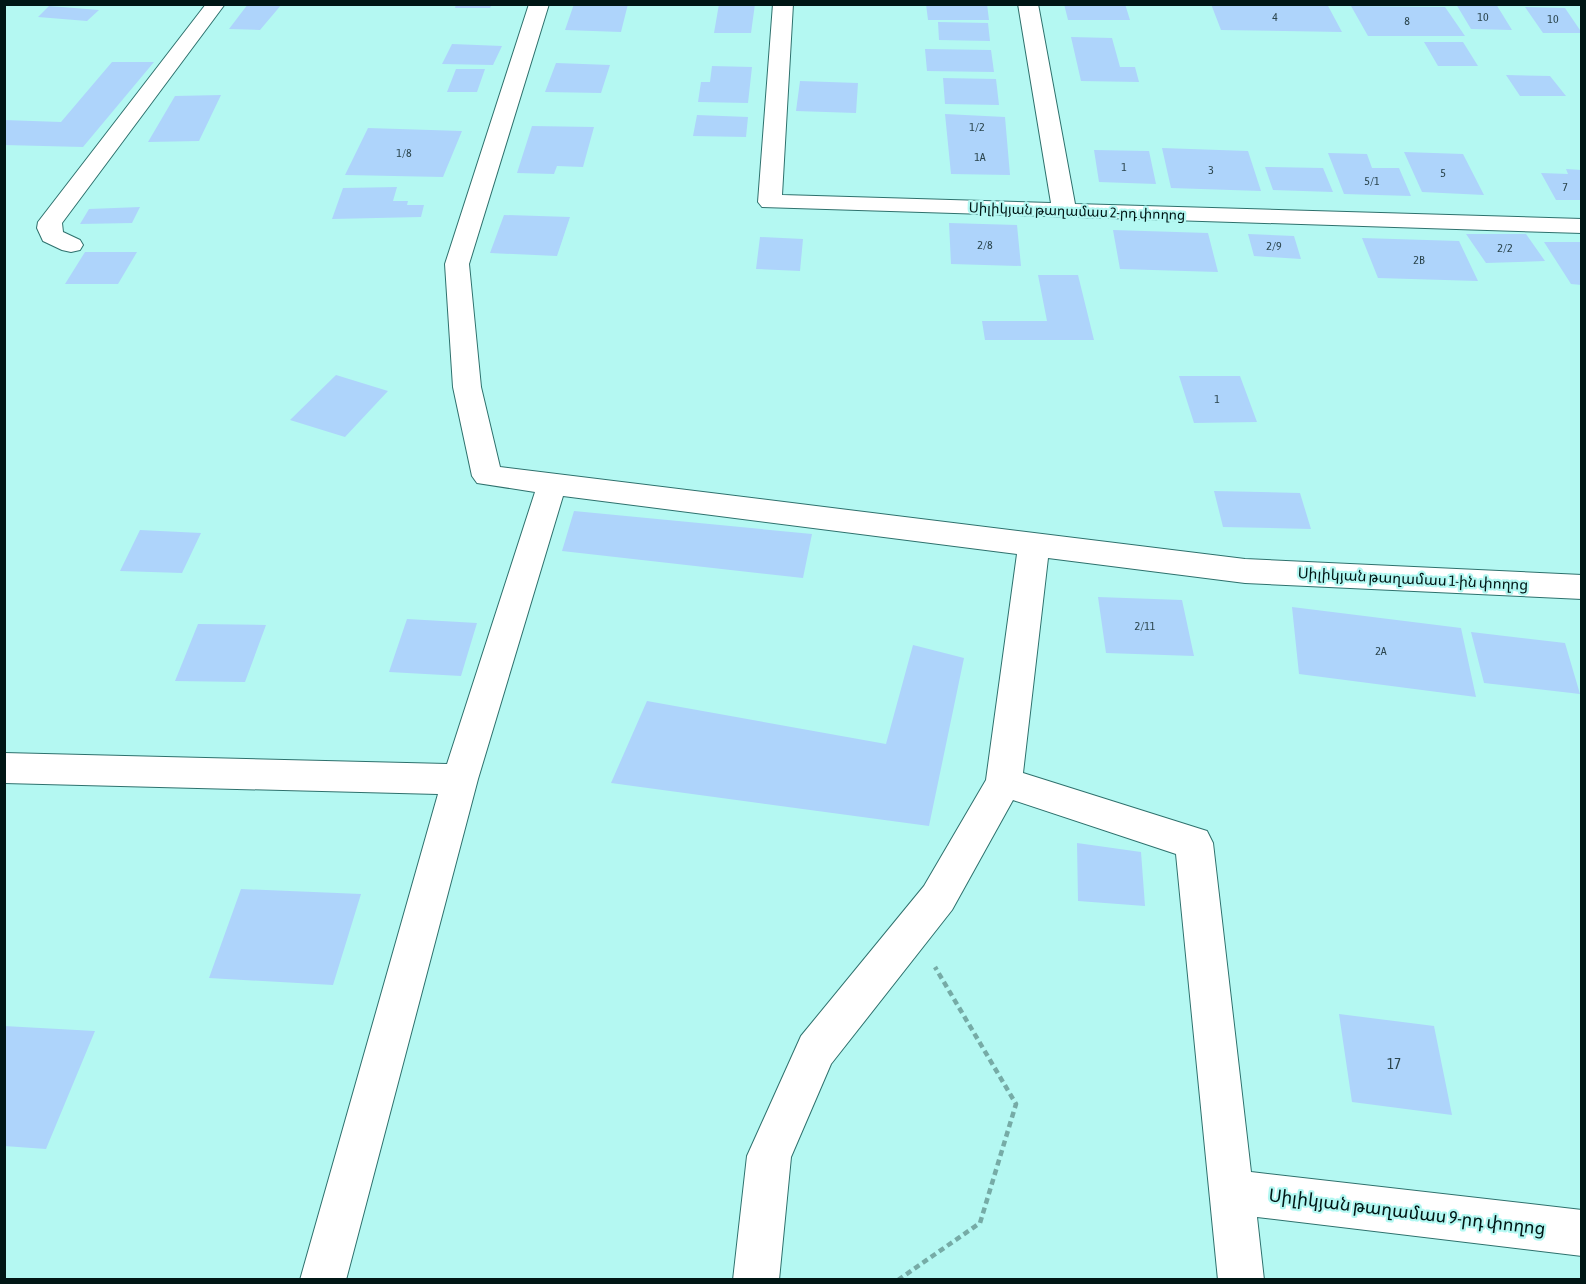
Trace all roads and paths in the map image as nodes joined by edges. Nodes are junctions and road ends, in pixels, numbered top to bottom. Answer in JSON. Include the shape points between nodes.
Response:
{"nodes":[{"id":1,"x":216,"y":4,"type":"edge"},
{"id":2,"x":539,"y":4,"type":"edge"},
{"id":3,"x":783,"y":4,"type":"edge"},
{"id":4,"x":1028,"y":4,"type":"edge"},
{"id":5,"x":1064,"y":210,"type":"junction"},
{"id":6,"x":1581,"y":226,"type":"edge"},
{"id":7,"x":71,"y":245,"type":"dead end"},
{"id":8,"x":552,"y":484,"type":"junction"},
{"id":9,"x":1034,"y":545,"type":"junction"},
{"id":10,"x":1581,"y":587,"type":"edge"},
{"id":11,"x":4,"y":768,"type":"edge"},
{"id":12,"x":460,"y":779,"type":"junction"},
{"id":13,"x":1004,"y":782,"type":"junction"},
{"id":14,"x":904,"y":940,"type":"junction"},
{"id":15,"x":1233,"y":1192,"type":"junction"},
{"id":16,"x":1581,"y":1233,"type":"edge"},
{"id":17,"x":323,"y":1280,"type":"edge"},
{"id":18,"x":756,"y":1280,"type":"edge"},
{"id":19,"x":898,"y":1280,"type":"edge"},
{"id":20,"x":1241,"y":1280,"type":"edge"}],
"edges":[{"from":1,"to":7,"type":"street","via":[[50,222],[52,236]]},
{"from":2,"to":8,"type":"street","name":"Սիլիկյան թաղամաս 1-ին փողոց","via":[[457,264],[466,387],[487,476]]},
{"from":3,"to":5,"type":"street","name":"Սիլիկյան թաղամաս 2-րդ փողոց","via":[[770,202]]},
{"from":4,"to":5,"type":"street"},
{"from":5,"to":6,"type":"street","name":"Սիլիկյան թաղամաս 2-րդ փողոց"},
{"from":8,"to":9,"type":"street","name":"Սիլիկյան թաղամաս 1-ին փողոց"},
{"from":8,"to":12,"type":"street"},
{"from":9,"to":10,"type":"street","name":"Սիլիկյան թաղամաս 1-ին փողոց","via":[[1245,571]]},
{"from":9,"to":13,"type":"street"},
{"from":11,"to":12,"type":"street"},
{"from":12,"to":17,"type":"street"},
{"from":13,"to":14,"type":"street","via":[[938,898]]},
{"from":13,"to":15,"type":"street","via":[[1194,843]]},
{"from":14,"to":18,"type":"street","via":[[816,1050],[769,1156]]},
{"from":14,"to":19,"type":"path","via":[[930,959],[1016,1104],[980,1223]]},
{"from":15,"to":16,"type":"street","name":"Սիլիկյան թաղամաս 9-րդ փողոց"},
{"from":15,"to":20,"type":"street"}]}
